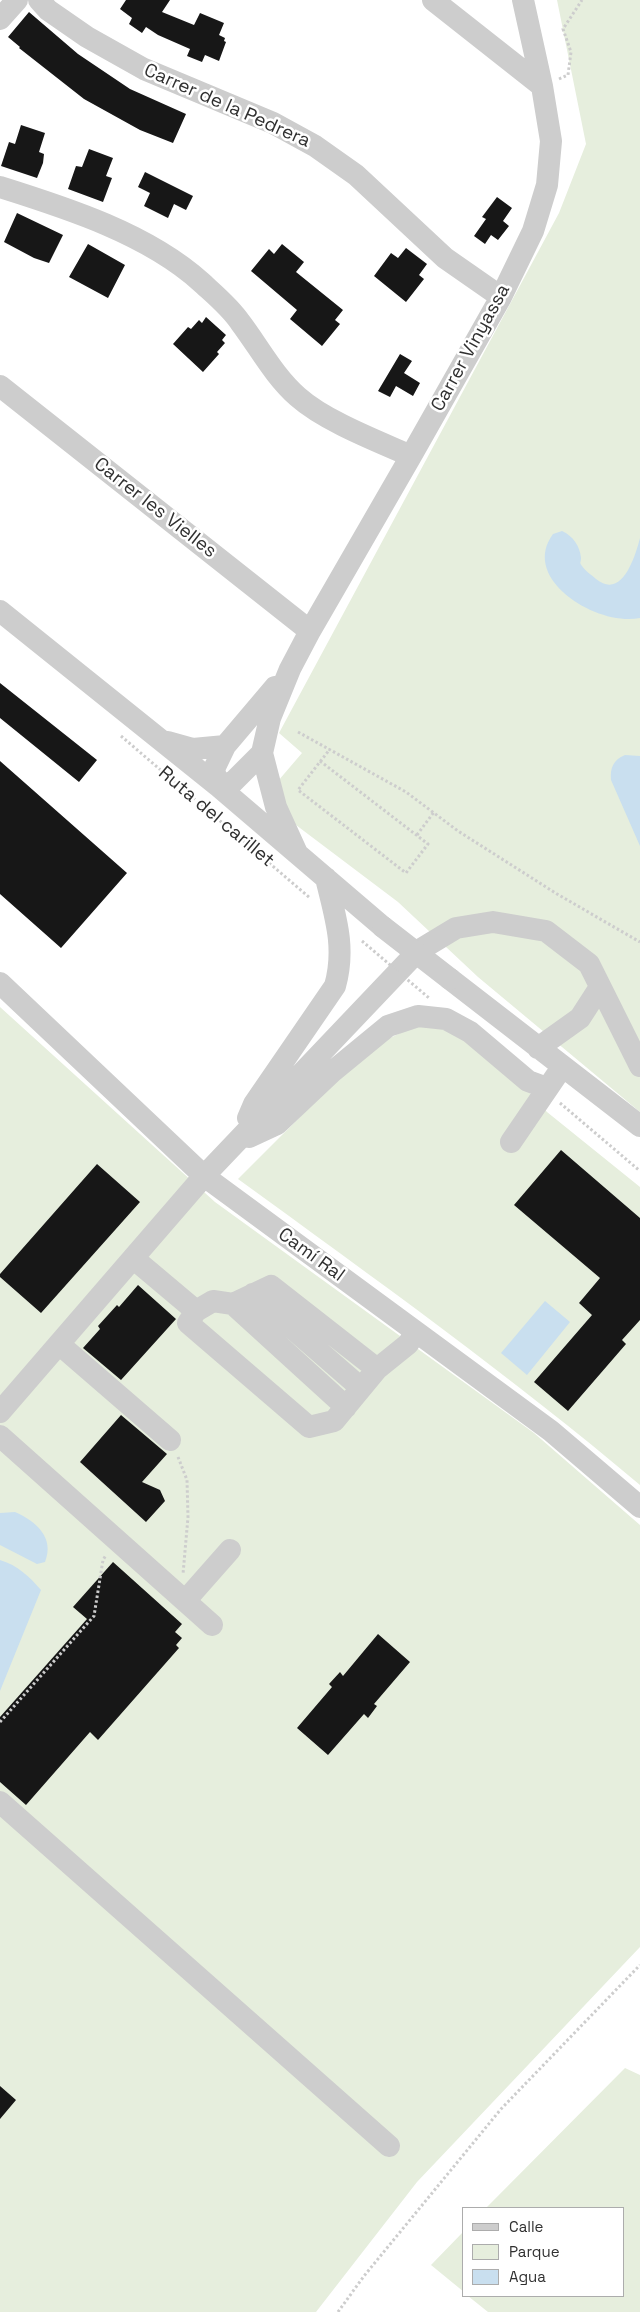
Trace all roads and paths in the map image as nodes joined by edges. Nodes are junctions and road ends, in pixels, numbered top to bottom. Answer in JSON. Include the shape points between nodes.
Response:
{"nodes":[{"id":1,"x":17,"y":0,"type":"edge"},
{"id":2,"x":40,"y":0,"type":"edge"},
{"id":3,"x":433,"y":0,"type":"edge"},
{"id":4,"x":523,"y":0,"type":"edge"},
{"id":5,"x":582,"y":0,"type":"edge"},
{"id":6,"x":0,"y":19,"type":"edge"},
{"id":7,"x":542,"y":86,"type":"junction"},
{"id":8,"x":0,"y":187,"type":"edge"},
{"id":9,"x":500,"y":297,"type":"junction"},
{"id":10,"x":0,"y":386,"type":"edge"},
{"id":11,"x":412,"y":456,"type":"junction"},
{"id":12,"x":0,"y":612,"type":"edge"},
{"id":13,"x":310,"y":631,"type":"junction"},
{"id":14,"x":290,"y":669,"type":"junction"},
{"id":15,"x":116,"y":732,"type":"dead end"},
{"id":16,"x":298,"y":732,"type":"dead end"},
{"id":17,"x":161,"y":740,"type":"junction"},
{"id":18,"x":225,"y":746,"type":"junction"},
{"id":19,"x":330,"y":749,"type":"junction"},
{"id":20,"x":262,"y":753,"type":"junction"},
{"id":21,"x":320,"y":761,"type":"junction"},
{"id":22,"x":218,"y":786,"type":"junction"},
{"id":23,"x":434,"y":812,"type":"junction"},
{"id":24,"x":417,"y":835,"type":"junction"},
{"id":25,"x":298,"y":853,"type":"junction"},
{"id":26,"x":326,"y":878,"type":"junction"},
{"id":27,"x":313,"y":900,"type":"dead end"},
{"id":28,"x":336,"y":919,"type":"junction"},
{"id":29,"x":640,"y":942,"type":"edge"},
{"id":30,"x":0,"y":983,"type":"edge"},
{"id":31,"x":600,"y":987,"type":"junction"},
{"id":32,"x":429,"y":998,"type":"dead end"},
{"id":33,"x":538,"y":1048,"type":"junction"},
{"id":34,"x":640,"y":1066,"type":"edge"},
{"id":35,"x":563,"y":1067,"type":"junction"},
{"id":36,"x":547,"y":1088,"type":"junction"},
{"id":37,"x":640,"y":1126,"type":"edge"},
{"id":38,"x":511,"y":1142,"type":"dead end"},
{"id":39,"x":236,"y":1143,"type":"junction"},
{"id":40,"x":640,"y":1170,"type":"edge"},
{"id":41,"x":201,"y":1181,"type":"junction"},
{"id":42,"x":133,"y":1258,"type":"junction"},
{"id":43,"x":254,"y":1294,"type":"junction"},
{"id":44,"x":234,"y":1304,"type":"junction"},
{"id":45,"x":196,"y":1312,"type":"junction"},
{"id":46,"x":416,"y":1332,"type":"junction"},
{"id":47,"x":59,"y":1344,"type":"junction"},
{"id":48,"x":377,"y":1368,"type":"junction"},
{"id":49,"x":361,"y":1388,"type":"junction"},
{"id":50,"x":346,"y":1407,"type":"junction"},
{"id":51,"x":0,"y":1412,"type":"edge"},
{"id":52,"x":0,"y":1436,"type":"edge"},
{"id":53,"x":170,"y":1440,"type":"joint"},
{"id":54,"x":640,"y":1506,"type":"edge"},
{"id":55,"x":230,"y":1550,"type":"dead end"},
{"id":56,"x":102,"y":1560,"type":"dead end"},
{"id":57,"x":182,"y":1597,"type":"junction"},
{"id":58,"x":212,"y":1625,"type":"dead end"},
{"id":59,"x":0,"y":1722,"type":"edge"},
{"id":60,"x":0,"y":1802,"type":"edge"},
{"id":61,"x":640,"y":1965,"type":"edge"},
{"id":62,"x":389,"y":2146,"type":"dead end"},
{"id":63,"x":338,"y":2312,"type":"edge"}],
"edges":[{"from":1,"to":6,"type":"street"},
{"from":2,"to":9,"type":"street","name":"Carrer de la Pedrera","via":[[48,10],[87,36],[144,69],[273,123],[315,146],[356,174],[445,258]]},
{"from":3,"to":7,"type":"street"},
{"from":4,"to":7,"type":"street","name":"Carrer Vinyassa"},
{"from":5,"to":7,"type":"path","via":[[563,30],[571,52],[568,76]]},
{"from":7,"to":9,"type":"street","name":"Carrer Vinyassa","via":[[551,141],[548,185],[533,231]]},
{"from":8,"to":11,"type":"street","via":[[52,203],[162,253],[200,281],[240,320],[267,361],[298,397],[326,416]]},
{"from":9,"to":11,"type":"street","name":"Carrer Vinyassa"},
{"from":10,"to":13,"type":"street","name":"Carrer les Vielles"},
{"from":11,"to":13,"type":"street","name":"Carrer Vinyassa"},
{"from":12,"to":17,"type":"street"},
{"from":13,"to":14,"type":"street","name":"Carrer Vinyassa"},
{"from":14,"to":18,"type":"street"},
{"from":14,"to":20,"type":"street","via":[[270,718]]},
{"from":15,"to":27,"type":"path","name":"Ruta del carillet"},
{"from":16,"to":19,"type":"path"},
{"from":17,"to":18,"type":"street","via":[[194,749]]},
{"from":17,"to":22,"type":"street"},
{"from":18,"to":22,"type":"street","via":[[214,770]]},
{"from":19,"to":21,"type":"path"},
{"from":19,"to":23,"type":"path","via":[[392,783]]},
{"from":20,"to":22,"type":"street","via":[[233,782]]},
{"from":20,"to":25,"type":"street","via":[[276,807]]},
{"from":21,"to":24,"type":"path"},
{"from":21,"to":24,"type":"path","via":[[298,790],[406,872],[428,844]]},
{"from":22,"to":25,"type":"street"},
{"from":23,"to":24,"type":"path"},
{"from":23,"to":29,"type":"path","via":[[466,837]]},
{"from":25,"to":26,"type":"street"},
{"from":26,"to":28,"type":"street"},
{"from":26,"to":33,"type":"street","bridge":true,"via":[[383,927]]},
{"from":28,"to":32,"type":"path","bridge":true},
{"from":28,"to":39,"type":"street","via":[[341,952],[335,986],[254,1104]]},
{"from":30,"to":41,"type":"street","name":"Camí Ral"},
{"from":31,"to":33,"type":"street","via":[[580,1018]]},
{"from":31,"to":34,"type":"street"},
{"from":31,"to":39,"type":"street","via":[[589,964],[546,931],[493,922],[456,928],[418,951]]},
{"from":33,"to":35,"type":"street"},
{"from":35,"to":36,"type":"street"},
{"from":35,"to":37,"type":"street"},
{"from":36,"to":38,"type":"street"},
{"from":36,"to":39,"type":"street","via":[[528,1081],[470,1032],[446,1020],[418,1016],[388,1026],[332,1072],[277,1124]]},
{"from":36,"to":40,"type":"path"},
{"from":39,"to":41,"type":"street"},
{"from":41,"to":42,"type":"street"},
{"from":41,"to":46,"type":"street","name":"Camí Ral"},
{"from":42,"to":45,"type":"street"},
{"from":42,"to":47,"type":"street"},
{"from":43,"to":44,"type":"street"},
{"from":43,"to":48,"type":"street","via":[[271,1286]]},
{"from":43,"to":49,"type":"street"},
{"from":44,"to":45,"type":"street","via":[[213,1301]]},
{"from":44,"to":50,"type":"street"},
{"from":45,"to":50,"type":"street","via":[[188,1323],[309,1427],[334,1421]]},
{"from":46,"to":48,"type":"street","via":[[408,1344]]},
{"from":46,"to":54,"type":"street","name":"Camí Ral","via":[[551,1431]]},
{"from":47,"to":51,"type":"street"},
{"from":47,"to":53,"type":"street"},
{"from":48,"to":49,"type":"street"},
{"from":49,"to":50,"type":"street"},
{"from":52,"to":57,"type":"street"},
{"from":53,"to":57,"type":"path","via":[[187,1480]]},
{"from":55,"to":57,"type":"street"},
{"from":56,"to":59,"type":"path","via":[[94,1616]]},
{"from":57,"to":58,"type":"street"},
{"from":60,"to":62,"type":"street"},
{"from":61,"to":63,"type":"path","via":[[501,2110],[370,2268]]}]}
